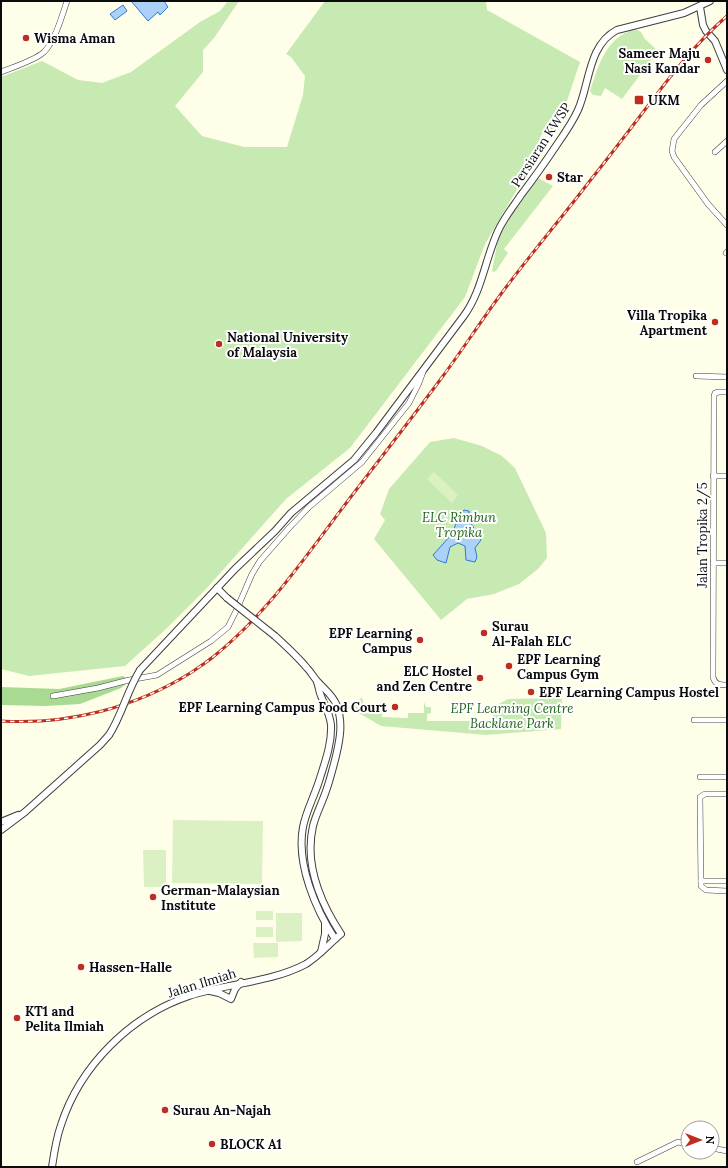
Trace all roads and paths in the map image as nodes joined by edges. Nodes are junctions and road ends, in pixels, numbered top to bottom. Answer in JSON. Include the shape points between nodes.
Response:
{"nodes":[{"id":1,"x":67,"y":1,"type":"edge"},
{"id":2,"x":710,"y":1,"type":"edge"},
{"id":3,"x":700,"y":7,"type":"junction"},
{"id":4,"x":727,"y":70,"type":"edge"},
{"id":5,"x":1,"y":72,"type":"edge"},
{"id":6,"x":727,"y":81,"type":"edge"},
{"id":7,"x":727,"y":141,"type":"edge"},
{"id":8,"x":715,"y":152,"type":"dead end"},
{"id":9,"x":727,"y":225,"type":"edge"},
{"id":10,"x":424,"y":369,"type":"junction"},
{"id":11,"x":696,"y":376,"type":"dead end"},
{"id":12,"x":727,"y":377,"type":"edge"},
{"id":13,"x":727,"y":392,"type":"edge"},
{"id":14,"x":713,"y":476,"type":"junction"},
{"id":15,"x":727,"y":476,"type":"edge"},
{"id":16,"x":713,"y":562,"type":"junction"},
{"id":17,"x":727,"y":563,"type":"edge"},
{"id":18,"x":217,"y":588,"type":"junction"},
{"id":19,"x":317,"y":682,"type":"junction"},
{"id":20,"x":727,"y":685,"type":"edge"},
{"id":21,"x":52,"y":696,"type":"dead end"},
{"id":22,"x":694,"y":720,"type":"dead end"},
{"id":23,"x":727,"y":720,"type":"edge"},
{"id":24,"x":727,"y":776,"type":"edge"},
{"id":25,"x":700,"y":777,"type":"dead end"},
{"id":26,"x":727,"y":794,"type":"edge"},
{"id":27,"x":25,"y":812,"type":"junction"},
{"id":28,"x":1,"y":822,"type":"edge"},
{"id":29,"x":1,"y":830,"type":"edge"},
{"id":30,"x":701,"y":881,"type":"junction"},
{"id":31,"x":727,"y":881,"type":"edge"},
{"id":32,"x":727,"y":891,"type":"edge"},
{"id":33,"x":325,"y":924,"type":"junction"},
{"id":34,"x":335,"y":939,"type":"junction"},
{"id":35,"x":321,"y":952,"type":"junction"},
{"id":36,"x":241,"y":982,"type":"junction"},
{"id":37,"x":207,"y":990,"type":"junction"},
{"id":38,"x":680,"y":1142,"type":"edge"},
{"id":39,"x":637,"y":1162,"type":"dead end"},
{"id":40,"x":52,"y":1167,"type":"edge"}],
"edges":[{"from":1,"to":5,"type":"street","via":[[52,39],[43,52]]},
{"from":2,"to":3,"type":"street","name":"Persiaran KWSP"},
{"from":3,"to":4,"type":"street","via":[[703,25],[715,41]]},
{"from":3,"to":10,"type":"street","name":"Persiaran KWSP","via":[[663,20],[621,29],[605,41],[596,53],[572,122],[498,231],[472,304]]},
{"from":6,"to":9,"type":"street","via":[[697,110],[674,139],[672,151],[708,204]]},
{"from":7,"to":8,"type":"street"},
{"from":10,"to":18,"type":"street","name":"Persiaran KWSP","via":[[354,460],[291,513]]},
{"from":10,"to":21,"type":"street","via":[[409,403],[367,457],[309,507],[260,562],[228,627],[211,641],[157,675]]},
{"from":11,"to":12,"type":"street"},
{"from":13,"to":14,"type":"street","name":"Jalan Tropika 2/5","via":[[715,393]]},
{"from":14,"to":15,"type":"street"},
{"from":14,"to":16,"type":"street","name":"Jalan Tropika 2/5"},
{"from":16,"to":17,"type":"street"},
{"from":16,"to":20,"type":"street","name":"Jalan Tropika 2/5","via":[[712,677],[719,685]]},
{"from":18,"to":19,"type":"street","bridge":true,"via":[[290,650]]},
{"from":18,"to":27,"type":"street","name":"Persiaran KWSP","bridge":true,"via":[[140,670],[109,735]]},
{"from":19,"to":33,"type":"street","via":[[331,725],[328,746],[302,836],[304,863],[312,894]]},
{"from":19,"to":34,"type":"street","name":"Jalan Ilmiah","via":[[333,698],[340,724],[338,747],[313,826],[311,853],[315,882],[325,909],[341,934]]},
{"from":22,"to":23,"type":"street"},
{"from":24,"to":25,"type":"street"},
{"from":26,"to":30,"type":"street","via":[[704,794],[700,797]]},
{"from":27,"to":28,"type":"street"},
{"from":27,"to":29,"type":"street"},
{"from":30,"to":31,"type":"street"},
{"from":30,"to":32,"type":"street","via":[[701,886],[706,890]]},
{"from":33,"to":34,"type":"street"},
{"from":33,"to":35,"type":"street"},
{"from":34,"to":35,"type":"street","name":"Jalan Ilmiah"},
{"from":35,"to":36,"type":"street","name":"Jalan Ilmiah","via":[[306,964],[286,972]]},
{"from":36,"to":37,"type":"street","name":"Jalan Ilmiah"},
{"from":36,"to":37,"type":"street","via":[[231,999],[219,992]]},
{"from":37,"to":40,"type":"street","name":"Jalan Ilmiah","via":[[170,1003],[147,1015],[100,1057],[70,1103],[61,1125]]},
{"from":38,"to":39,"type":"street"}]}
